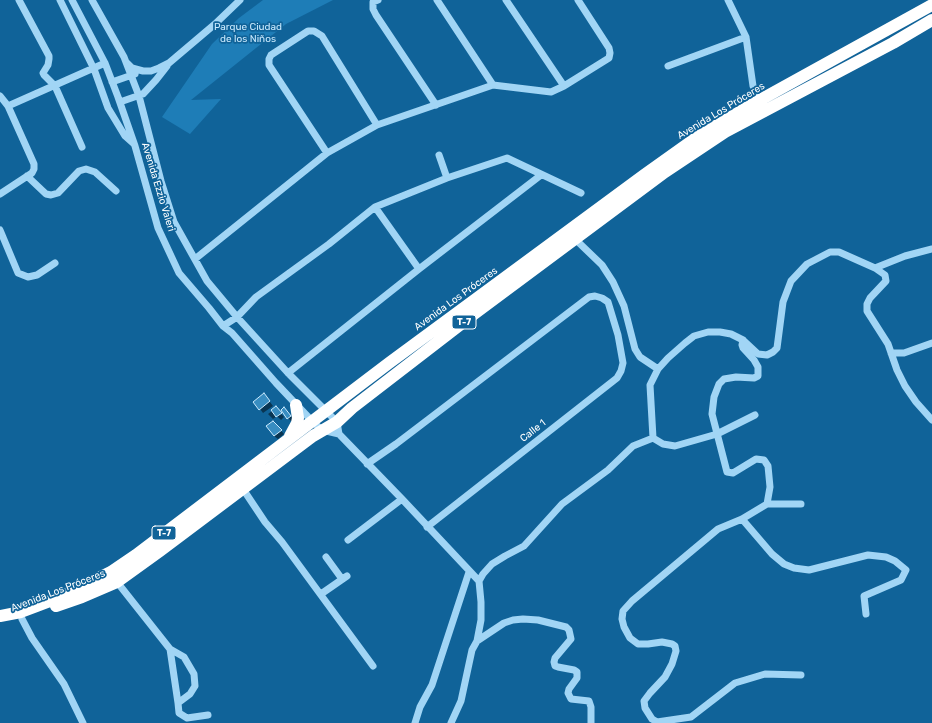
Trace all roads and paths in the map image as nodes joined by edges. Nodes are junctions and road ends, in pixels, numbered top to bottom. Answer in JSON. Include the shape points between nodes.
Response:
{"nodes":[{"id":1,"x":19,"y":0,"type":"edge"},
{"id":2,"x":60,"y":0,"type":"edge"},
{"id":3,"x":72,"y":0,"type":"edge"},
{"id":4,"x":92,"y":0,"type":"edge"},
{"id":5,"x":240,"y":0,"type":"edge"},
{"id":6,"x":378,"y":0,"type":"edge"},
{"id":7,"x":437,"y":0,"type":"edge"},
{"id":8,"x":506,"y":0,"type":"edge"},
{"id":9,"x":578,"y":0,"type":"edge"},
{"id":10,"x":728,"y":0,"type":"edge"},
{"id":11,"x":932,"y":5,"type":"edge"},
{"id":12,"x":932,"y":20,"type":"edge"},
{"id":13,"x":746,"y":37,"type":"junction"},
{"id":14,"x":124,"y":57,"type":"junction"},
{"id":15,"x":105,"y":63,"type":"junction"},
{"id":16,"x":169,"y":63,"type":"junction"},
{"id":17,"x":668,"y":66,"type":"dead end"},
{"id":18,"x":94,"y":69,"type":"junction"},
{"id":19,"x":142,"y":71,"type":"junction"},
{"id":20,"x":131,"y":75,"type":"junction"},
{"id":21,"x":112,"y":82,"type":"junction"},
{"id":22,"x":493,"y":85,"type":"junction"},
{"id":23,"x":55,"y":86,"type":"junction"},
{"id":24,"x":564,"y":86,"type":"junction"},
{"id":25,"x":0,"y":96,"type":"edge"},
{"id":26,"x":139,"y":96,"type":"junction"},
{"id":27,"x":760,"y":100,"type":"junction"},
{"id":28,"x":120,"y":102,"type":"junction"},
{"id":29,"x":436,"y":105,"type":"junction"},
{"id":30,"x":8,"y":106,"type":"junction"},
{"id":31,"x":378,"y":125,"type":"junction"},
{"id":32,"x":135,"y":146,"type":"junction"},
{"id":33,"x":82,"y":147,"type":"dead end"},
{"id":34,"x":327,"y":152,"type":"junction"},
{"id":35,"x":439,"y":155,"type":"dead end"},
{"id":36,"x":541,"y":175,"type":"junction"},
{"id":37,"x":27,"y":176,"type":"junction"},
{"id":38,"x":447,"y":178,"type":"junction"},
{"id":39,"x":116,"y":191,"type":"dead end"},
{"id":40,"x":581,"y":193,"type":"dead end"},
{"id":41,"x":0,"y":194,"type":"edge"},
{"id":42,"x":375,"y":207,"type":"junction"},
{"id":43,"x":0,"y":230,"type":"edge"},
{"id":44,"x":575,"y":239,"type":"junction"},
{"id":45,"x":932,"y":249,"type":"edge"},
{"id":46,"x":194,"y":259,"type":"junction"},
{"id":47,"x":55,"y":263,"type":"dead end"},
{"id":48,"x":875,"y":268,"type":"junction"},
{"id":49,"x":419,"y":269,"type":"junction"},
{"id":50,"x":237,"y":317,"type":"junction"},
{"id":51,"x":223,"y":326,"type":"junction"},
{"id":52,"x":743,"y":340,"type":"junction"},
{"id":53,"x":932,"y":343,"type":"edge"},
{"id":54,"x":891,"y":353,"type":"junction"},
{"id":55,"x":658,"y":369,"type":"junction"},
{"id":56,"x":288,"y":373,"type":"junction"},
{"id":57,"x":296,"y":405,"type":"junction"},
{"id":58,"x":326,"y":412,"type":"junction"},
{"id":59,"x":756,"y":415,"type":"dead end"},
{"id":60,"x":932,"y":420,"type":"edge"},
{"id":61,"x":312,"y":421,"type":"junction"},
{"id":62,"x":337,"y":422,"type":"junction"},
{"id":63,"x":322,"y":430,"type":"junction"},
{"id":64,"x":339,"y":434,"type":"junction"},
{"id":65,"x":717,"y":434,"type":"junction"},
{"id":66,"x":653,"y":438,"type":"junction"},
{"id":67,"x":288,"y":439,"type":"junction"},
{"id":68,"x":367,"y":464,"type":"junction"},
{"id":69,"x":243,"y":489,"type":"junction"},
{"id":70,"x":402,"y":499,"type":"junction"},
{"id":71,"x":767,"y":504,"type":"junction"},
{"id":72,"x":801,"y":504,"type":"dead end"},
{"id":73,"x":742,"y":519,"type":"junction"},
{"id":74,"x":427,"y":527,"type":"junction"},
{"id":75,"x":348,"y":540,"type":"dead end"},
{"id":76,"x":326,"y":557,"type":"dead end"},
{"id":77,"x":469,"y":572,"type":"junction"},
{"id":78,"x":116,"y":582,"type":"junction"},
{"id":79,"x":479,"y":582,"type":"junction"},
{"id":80,"x":321,"y":594,"type":"junction"},
{"id":81,"x":866,"y":614,"type":"dead end"},
{"id":82,"x":0,"y":616,"type":"edge"},
{"id":83,"x":22,"y":619,"type":"junction"},
{"id":84,"x":0,"y":624,"type":"edge"},
{"id":85,"x":477,"y":641,"type":"junction"},
{"id":86,"x":170,"y":650,"type":"junction"},
{"id":87,"x":373,"y":666,"type":"dead end"},
{"id":88,"x":801,"y":675,"type":"dead end"},
{"id":89,"x":178,"y":703,"type":"junction"},
{"id":90,"x":208,"y":715,"type":"dead end"},
{"id":91,"x":84,"y":723,"type":"edge"},
{"id":92,"x":416,"y":723,"type":"edge"},
{"id":93,"x":451,"y":723,"type":"edge"},
{"id":94,"x":590,"y":723,"type":"edge"}],
"edges":[{"from":1,"to":23,"type":"street","via":[[49,56],[43,72]]},
{"from":2,"to":18,"type":"street"},
{"from":3,"to":15,"type":"street","name":"Avenida Ezzio Valeri"},
{"from":4,"to":14,"type":"street","name":"Avenida Ezzio Valeri"},
{"from":5,"to":16,"type":"street"},
{"from":6,"to":29,"type":"street","via":[[374,2],[373,9],[376,15]]},
{"from":7,"to":22,"type":"street"},
{"from":8,"to":24,"type":"street"},
{"from":9,"to":24,"type":"street","via":[[610,53],[608,58]]},
{"from":10,"to":13,"type":"street"},
{"from":11,"to":27,"type":"highway","name":"Avenida Los Próceres","number":"T-7"},
{"from":12,"to":44,"type":"highway","name":"Avenida Los Próceres","number":"T-7","via":[[725,132],[665,172]]},
{"from":13,"to":17,"type":"street"},
{"from":13,"to":27,"type":"street","via":[[753,86]]},
{"from":14,"to":19,"type":"street","via":[[128,65]]},
{"from":14,"to":20,"type":"street","name":"Avenida Ezzio Valeri"},
{"from":15,"to":18,"type":"street"},
{"from":15,"to":21,"type":"street","name":"Avenida Ezzio Valeri"},
{"from":16,"to":19,"type":"street","via":[[155,70]]},
{"from":16,"to":26,"type":"street","via":[[149,89]]},
{"from":18,"to":23,"type":"street"},
{"from":18,"to":32,"type":"street","via":[[108,108],[125,136]]},
{"from":19,"to":20,"type":"street"},
{"from":20,"to":21,"type":"street"},
{"from":20,"to":26,"type":"street","name":"Avenida Ezzio Valeri"},
{"from":21,"to":28,"type":"street","name":"Avenida Ezzio Valeri"},
{"from":22,"to":24,"type":"street","via":[[551,92]]},
{"from":22,"to":29,"type":"street"},
{"from":23,"to":30,"type":"street"},
{"from":23,"to":33,"type":"street"},
{"from":25,"to":30,"type":"street"},
{"from":26,"to":28,"type":"street"},
{"from":26,"to":46,"type":"street","name":"Avenida Ezzio Valeri","via":[[174,222]]},
{"from":27,"to":58,"type":"highway","name":"Avenida Los Próceres","number":"T-7","via":[[699,136],[644,175]]},
{"from":28,"to":32,"type":"street","name":"Avenida Ezzio Valeri"},
{"from":29,"to":31,"type":"street"},
{"from":30,"to":37,"type":"street","via":[[34,164],[34,169]]},
{"from":31,"to":34,"type":"street"},
{"from":31,"to":34,"type":"street","via":[[322,36],[314,31],[308,31],[271,55],[269,65]]},
{"from":32,"to":51,"type":"street","name":"Avenida Ezzio Valeri","via":[[158,228],[179,273]]},
{"from":34,"to":46,"type":"street"},
{"from":35,"to":38,"type":"street"},
{"from":36,"to":38,"type":"street","via":[[507,158]]},
{"from":36,"to":40,"type":"street"},
{"from":36,"to":49,"type":"street"},
{"from":37,"to":39,"type":"street","via":[[46,194],[51,195],[58,193],[79,171],[86,169],[95,172]]},
{"from":37,"to":41,"type":"street"},
{"from":38,"to":42,"type":"street"},
{"from":42,"to":49,"type":"street"},
{"from":42,"to":50,"type":"street","via":[[256,297]]},
{"from":43,"to":47,"type":"street","via":[[18,273],[28,277],[37,275]]},
{"from":44,"to":55,"type":"street","via":[[602,265],[613,282],[624,306],[635,349],[640,357]]},
{"from":44,"to":62,"type":"highway","name":"Avenida Los Próceres","number":"T-7","via":[[358,403]]},
{"from":45,"to":48,"type":"street","via":[[904,256]]},
{"from":46,"to":50,"type":"street","name":"Avenida Ezzio Valeri"},
{"from":48,"to":52,"type":"street","via":[[839,252],[823,255],[807,264],[792,281],[784,302],[777,348],[767,355],[758,354]]},
{"from":48,"to":54,"type":"street","via":[[887,279],[870,298],[867,311]]},
{"from":49,"to":56,"type":"street"},
{"from":50,"to":51,"type":"street"},
{"from":50,"to":56,"type":"street","name":"Avenida Ezzio Valeri"},
{"from":51,"to":57,"type":"street","name":"Avenida Ezzio Valeri"},
{"from":52,"to":55,"type":"street","via":[[720,332],[694,336]]},
{"from":52,"to":65,"type":"street","via":[[743,348],[758,367],[758,376],[736,377],[719,384],[714,396],[712,414]]},
{"from":53,"to":54,"type":"street","via":[[904,353]]},
{"from":54,"to":60,"type":"street","via":[[907,389]]},
{"from":55,"to":66,"type":"street","via":[[650,385]]},
{"from":56,"to":58,"type":"street","name":"Avenida Ezzio Valeri"},
{"from":57,"to":61,"type":"street","name":"Avenida Ezzio Valeri"},
{"from":57,"to":67,"type":"highway","via":[[297,423]]},
{"from":58,"to":61,"type":"highway","name":"Avenida Los Próceres","number":"T-7"},
{"from":58,"to":62,"type":"street","name":"Avenida Ezzio Valeri"},
{"from":59,"to":65,"type":"street"},
{"from":61,"to":63,"type":"street","name":"Avenida Ezzio Valeri"},
{"from":61,"to":67,"type":"highway","name":"Avenida Los Próceres","number":"T-7"},
{"from":62,"to":63,"type":"highway","name":"Avenida Los Próceres","number":"T-7"},
{"from":62,"to":64,"type":"street"},
{"from":63,"to":64,"type":"street"},
{"from":63,"to":69,"type":"highway","name":"Avenida Los Próceres","number":"T-7"},
{"from":64,"to":68,"type":"street"},
{"from":65,"to":66,"type":"street","via":[[675,446],[663,444]]},
{"from":65,"to":71,"type":"street","via":[[727,472],[733,473],[756,459],[764,460],[768,466],[770,487]]},
{"from":66,"to":79,"type":"street","via":[[633,446],[608,470],[562,504],[524,546],[492,564]]},
{"from":67,"to":82,"type":"highway","name":"Avenida Los Próceres","number":"T-7","via":[[111,572],[58,598],[20,612]]},
{"from":68,"to":70,"type":"street"},
{"from":68,"to":74,"type":"street","name":"Calle 1","via":[[589,297],[595,296],[608,302],[623,363],[622,371],[617,378]]},
{"from":69,"to":78,"type":"highway","name":"Avenida Los Próceres","number":"T-7"},
{"from":69,"to":80,"type":"street","via":[[265,522]]},
{"from":70,"to":74,"type":"street"},
{"from":70,"to":75,"type":"street"},
{"from":71,"to":72,"type":"street"},
{"from":71,"to":73,"type":"street"},
{"from":73,"to":81,"type":"street","via":[[772,554],[794,568],[809,570],[868,555],[895,561],[906,570],[901,580],[864,596]]},
{"from":73,"to":88,"type":"street","via":[[718,529],[623,611],[624,627],[630,638],[638,644],[662,642],[675,646],[672,664],[665,677],[644,701],[645,708],[657,722],[691,717],[736,683],[765,674]]},
{"from":74,"to":77,"type":"street"},
{"from":76,"to":80,"type":"street","via":[[345,577]]},
{"from":77,"to":79,"type":"street"},
{"from":77,"to":92,"type":"street","via":[[432,685],[420,707]]},
{"from":78,"to":83,"type":"highway","name":"Avenida Los Próceres","number":"T-7"},
{"from":78,"to":86,"type":"street"},
{"from":79,"to":85,"type":"street","via":[[481,620]]},
{"from":80,"to":87,"type":"street"},
{"from":83,"to":84,"type":"highway","name":"Avenida Los Próceres","number":"T-7"},
{"from":83,"to":91,"type":"street","via":[[64,684]]},
{"from":85,"to":93,"type":"street","via":[[472,650],[461,701]]},
{"from":85,"to":94,"type":"street","via":[[513,620],[538,620],[566,627],[570,630],[571,639],[554,662],[555,666],[577,672],[577,678],[568,693],[571,698],[589,701]]},
{"from":86,"to":89,"type":"street"},
{"from":86,"to":89,"type":"street","via":[[184,657],[194,674],[196,686]]},
{"from":89,"to":90,"type":"street","via":[[179,713],[187,718]]}]}
